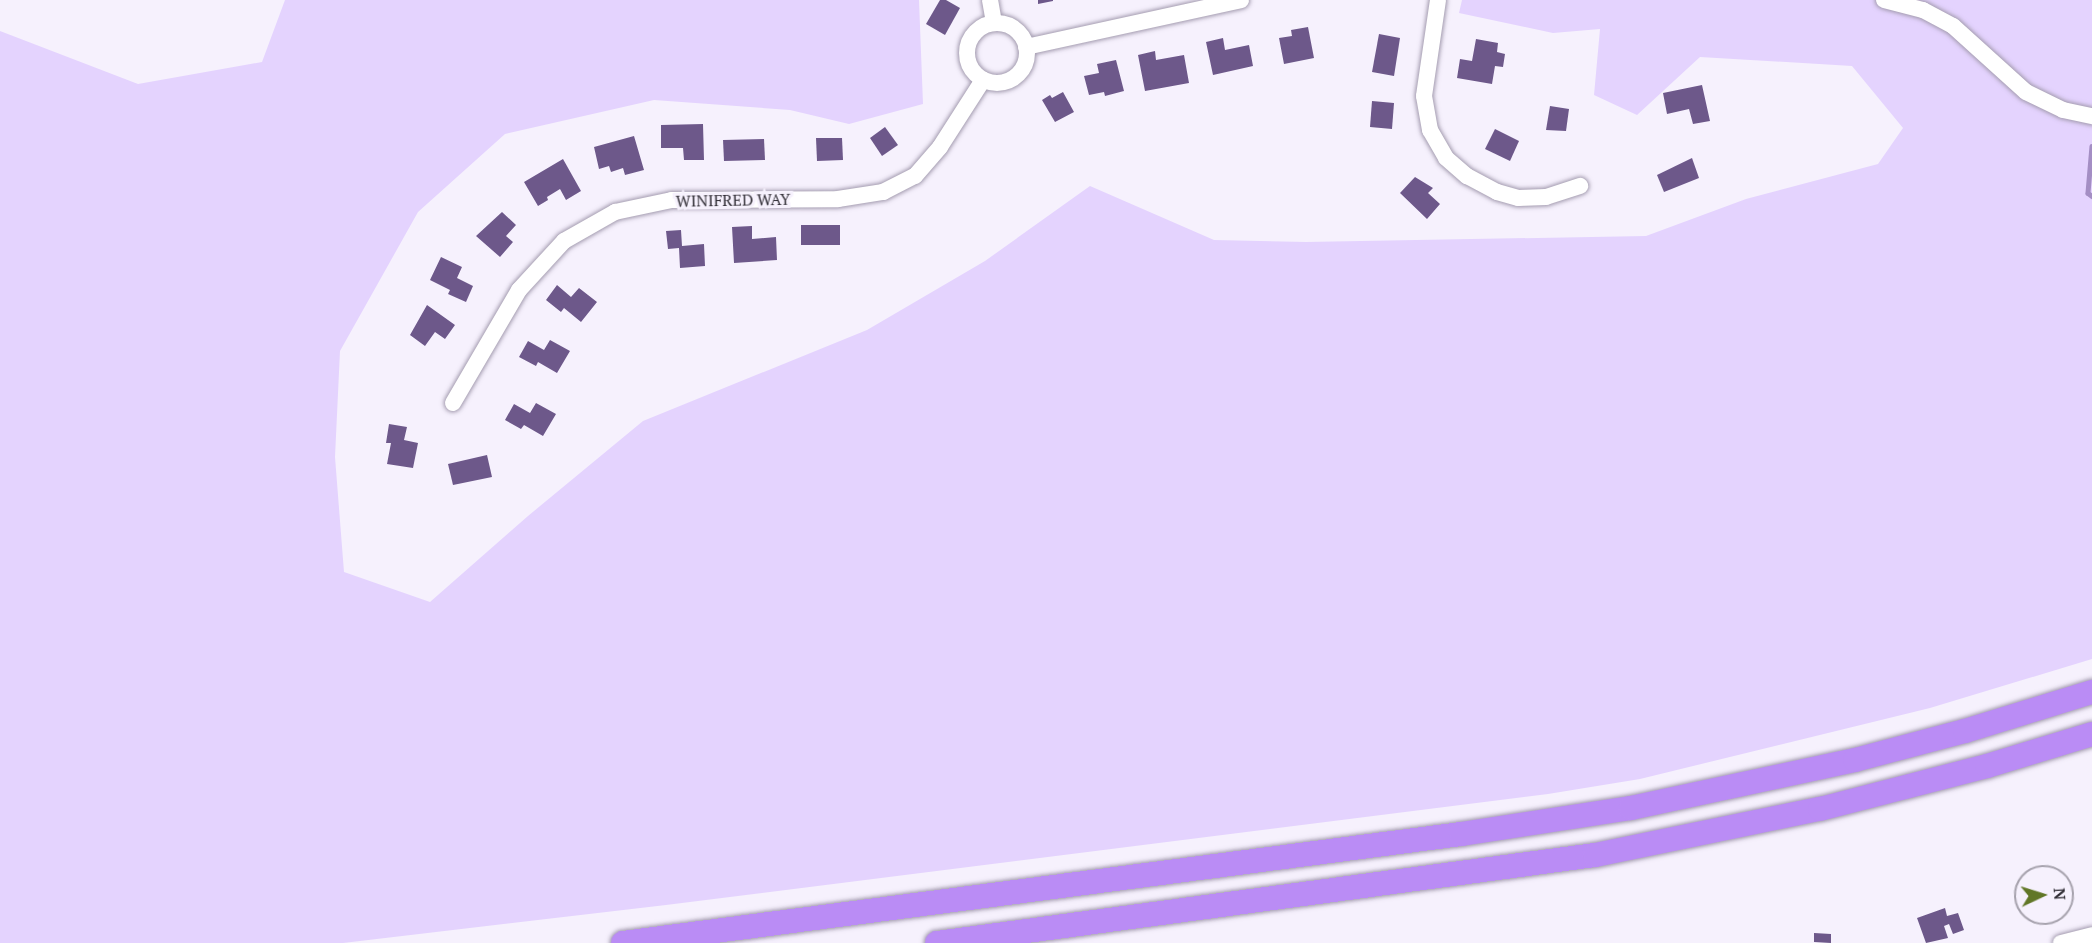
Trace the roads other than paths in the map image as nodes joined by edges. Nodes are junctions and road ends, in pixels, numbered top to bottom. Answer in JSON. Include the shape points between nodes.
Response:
{"nodes":[{"id":1,"x":990,"y":0,"type":"edge"},
{"id":2,"x":1241,"y":0,"type":"edge"},
{"id":3,"x":1438,"y":0,"type":"edge"},
{"id":4,"x":1884,"y":0,"type":"edge"},
{"id":5,"x":1924,"y":5,"type":"edge"},
{"id":6,"x":994,"y":23,"type":"junction"},
{"id":7,"x":1026,"y":47,"type":"junction"},
{"id":8,"x":983,"y":80,"type":"junction"},
{"id":9,"x":2092,"y":116,"type":"edge"},
{"id":10,"x":1580,"y":186,"type":"dead end"},
{"id":11,"x":453,"y":403,"type":"dead end"},
{"id":12,"x":2092,"y":692,"type":"edge"},
{"id":13,"x":2092,"y":734,"type":"edge"},
{"id":14,"x":2092,"y":935,"type":"edge"},
{"id":15,"x":623,"y":943,"type":"edge"},
{"id":16,"x":937,"y":943,"type":"edge"},
{"id":17,"x":2061,"y":943,"type":"edge"}],
"edges":[{"from":1,"to":6,"type":"street"},
{"from":2,"to":7,"type":"street"},
{"from":3,"to":10,"type":"street","via":[[1424,96],[1430,130],[1446,158],[1467,176],[1518,198],[1546,197]]},
{"from":4,"to":5,"type":"street"},
{"from":5,"to":9,"type":"street","via":[[2026,92],[2063,110]]},
{"from":6,"to":7,"type":"street","via":[[1015,29]]},
{"from":6,"to":8,"type":"street","via":[[980,28],[967,48],[968,63]]},
{"from":7,"to":8,"type":"street","via":[[1025,64],[1015,78],[999,84]]},
{"from":8,"to":11,"type":"street","name":"WINIFRED WAY","via":[[940,147],[915,176],[883,192],[838,199],[672,200],[615,212],[564,241],[519,290]]},
{"from":12,"to":15,"type":"highway","via":[[1866,757],[1631,808],[1461,834]]},
{"from":13,"to":16,"type":"highway","via":[[1876,795],[1652,845],[1483,872]]},
{"from":14,"to":17,"type":"street"}]}
